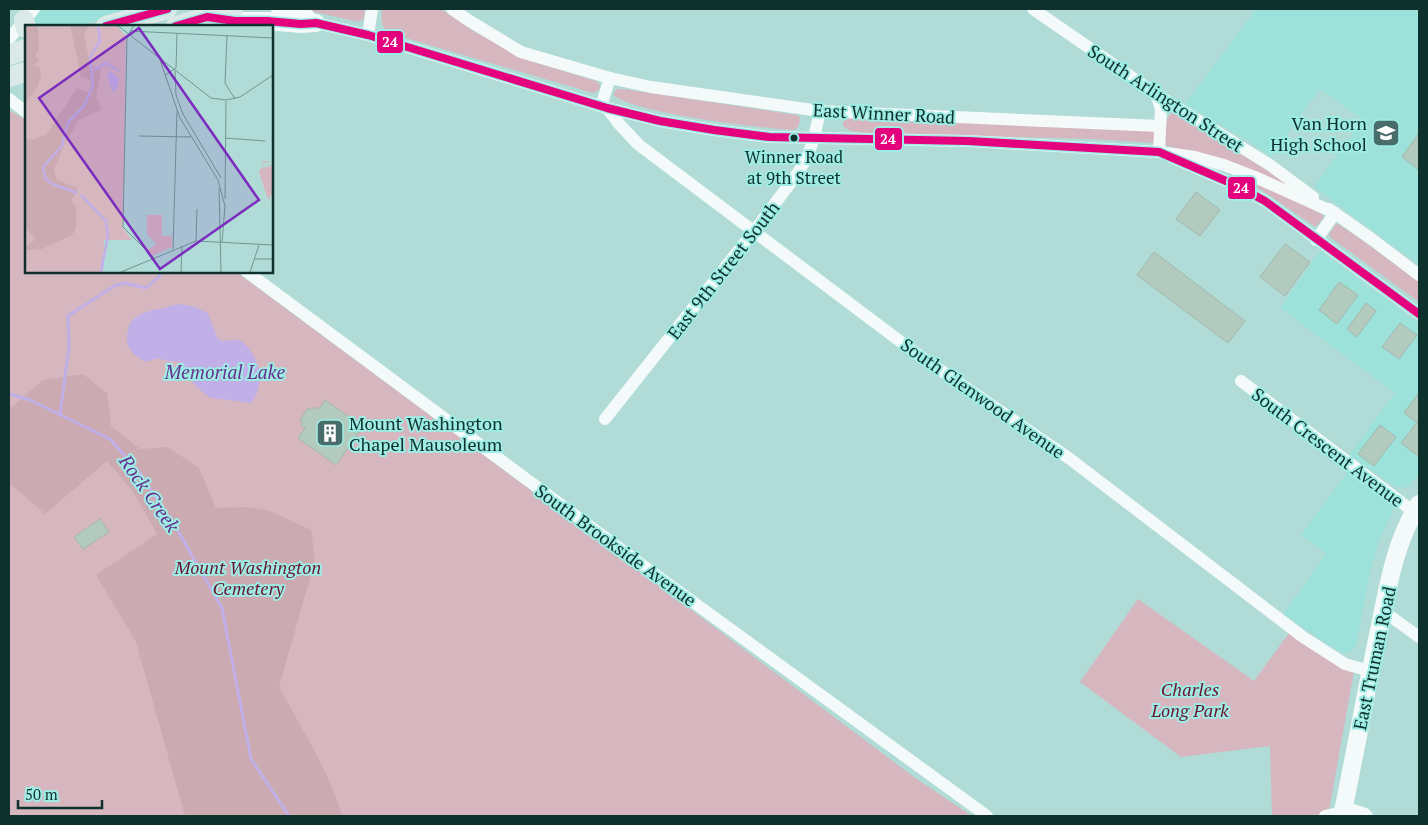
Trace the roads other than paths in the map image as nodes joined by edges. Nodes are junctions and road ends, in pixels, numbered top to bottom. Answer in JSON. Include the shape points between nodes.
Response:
{"nodes":[{"id":1,"x":167,"y":9,"type":"edge"},
{"id":2,"x":233,"y":9,"type":"edge"},
{"id":3,"x":280,"y":9,"type":"edge"},
{"id":4,"x":372,"y":9,"type":"edge"},
{"id":5,"x":452,"y":9,"type":"edge"},
{"id":6,"x":1033,"y":9,"type":"edge"},
{"id":7,"x":207,"y":17,"type":"junction"},
{"id":8,"x":28,"y":19,"type":"edge"},
{"id":9,"x":144,"y":21,"type":"edge"},
{"id":10,"x":316,"y":23,"type":"junction"},
{"id":11,"x":114,"y":25,"type":"edge"},
{"id":12,"x":179,"y":25,"type":"edge"},
{"id":13,"x":368,"y":35,"type":"junction"},
{"id":14,"x":9,"y":39,"type":"edge"},
{"id":15,"x":25,"y":50,"type":"edge"},
{"id":16,"x":9,"y":55,"type":"edge"},
{"id":17,"x":25,"y":72,"type":"edge"},
{"id":18,"x":9,"y":77,"type":"edge"},
{"id":19,"x":610,"y":78,"type":"junction"},
{"id":20,"x":1156,"y":94,"type":"junction"},
{"id":21,"x":9,"y":99,"type":"edge"},
{"id":22,"x":604,"y":106,"type":"junction"},
{"id":23,"x":25,"y":111,"type":"edge"},
{"id":24,"x":820,"y":111,"type":"junction"},
{"id":25,"x":1160,"y":126,"type":"junction"},
{"id":26,"x":814,"y":138,"type":"junction"},
{"id":27,"x":1159,"y":152,"type":"junction"},
{"id":28,"x":1335,"y":213,"type":"junction"},
{"id":29,"x":754,"y":231,"type":"junction"},
{"id":30,"x":1316,"y":240,"type":"junction"},
{"id":31,"x":247,"y":272,"type":"edge"},
{"id":32,"x":1419,"y":276,"type":"edge"},
{"id":33,"x":1419,"y":314,"type":"edge"},
{"id":34,"x":1241,"y":381,"type":"dead end"},
{"id":35,"x":605,"y":419,"type":"dead end"},
{"id":36,"x":1417,"y":508,"type":"edge"},
{"id":37,"x":1383,"y":611,"type":"junction"},
{"id":38,"x":1419,"y":636,"type":"edge"},
{"id":39,"x":1370,"y":671,"type":"junction"},
{"id":40,"x":1343,"y":812,"type":"edge"},
{"id":41,"x":987,"y":816,"type":"edge"},
{"id":42,"x":1325,"y":816,"type":"edge"},
{"id":43,"x":1367,"y":816,"type":"edge"}],
"edges":[{"from":1,"to":9,"type":"main road"},
{"from":2,"to":7,"type":"main road"},
{"from":3,"to":10,"type":"main road","name":"East Winner Road"},
{"from":4,"to":13,"type":"street"},
{"from":5,"to":19,"type":"street","name":"East Winner Road","via":[[522,52]]},
{"from":6,"to":20,"type":"street","name":"South Arlington Street"},
{"from":7,"to":10,"type":"main road","name":"East Winner Road"},
{"from":7,"to":12,"type":"main road","name":"East Winner Road"},
{"from":8,"to":14,"type":"street"},
{"from":9,"to":11,"type":"main road"},
{"from":10,"to":13,"type":"street","name":"East Winner Road"},
{"from":13,"to":22,"type":"street","name":"East Winner Road"},
{"from":15,"to":16,"type":"main road"},
{"from":17,"to":18,"type":"main road"},
{"from":19,"to":22,"type":"street"},
{"from":19,"to":24,"type":"street","name":"East Winner Road","via":[[651,87]]},
{"from":20,"to":25,"type":"street","via":[[1161,109]]},
{"from":20,"to":28,"type":"street","name":"South Arlington Street","via":[[1270,165]]},
{"from":21,"to":23,"type":"street"},
{"from":22,"to":26,"type":"street","name":"East Winner Road","via":[[714,130]]},
{"from":22,"to":29,"type":"street","name":"South Glenwood Avenue","via":[[639,145]]},
{"from":24,"to":25,"type":"street","name":"East Winner Road"},
{"from":24,"to":26,"type":"street","name":"East 9th Street South"},
{"from":25,"to":27,"type":"street"},
{"from":26,"to":27,"type":"street","name":"East Winner Road","via":[[968,141]]},
{"from":26,"to":29,"type":"street","name":"East 9th Street South","via":[[798,173]]},
{"from":27,"to":28,"type":"street","name":"East Winner Road","via":[[1224,165]]},
{"from":27,"to":30,"type":"street","name":"East Winner Road","via":[[1265,201]]},
{"from":28,"to":30,"type":"street"},
{"from":28,"to":32,"type":"street","name":"South Arlington Street"},
{"from":29,"to":35,"type":"street","name":"East 9th Street South"},
{"from":29,"to":39,"type":"street","name":"South Glenwood Avenue","via":[[917,354],[1070,458],[1303,637],[1345,664]]},
{"from":30,"to":33,"type":"street","name":"East Winner Road"},
{"from":31,"to":41,"type":"street","name":"South Brookside Avenue"},
{"from":34,"to":36,"type":"street","name":"South Crescent Avenue"},
{"from":36,"to":37,"type":"main road","name":"East Truman Road","via":[[1394,558]]},
{"from":37,"to":38,"type":"street"},
{"from":37,"to":39,"type":"main road","name":"East Truman Road"},
{"from":39,"to":40,"type":"main road","name":"East Truman Road"},
{"from":40,"to":42,"type":"street"},
{"from":40,"to":43,"type":"street"}]}
